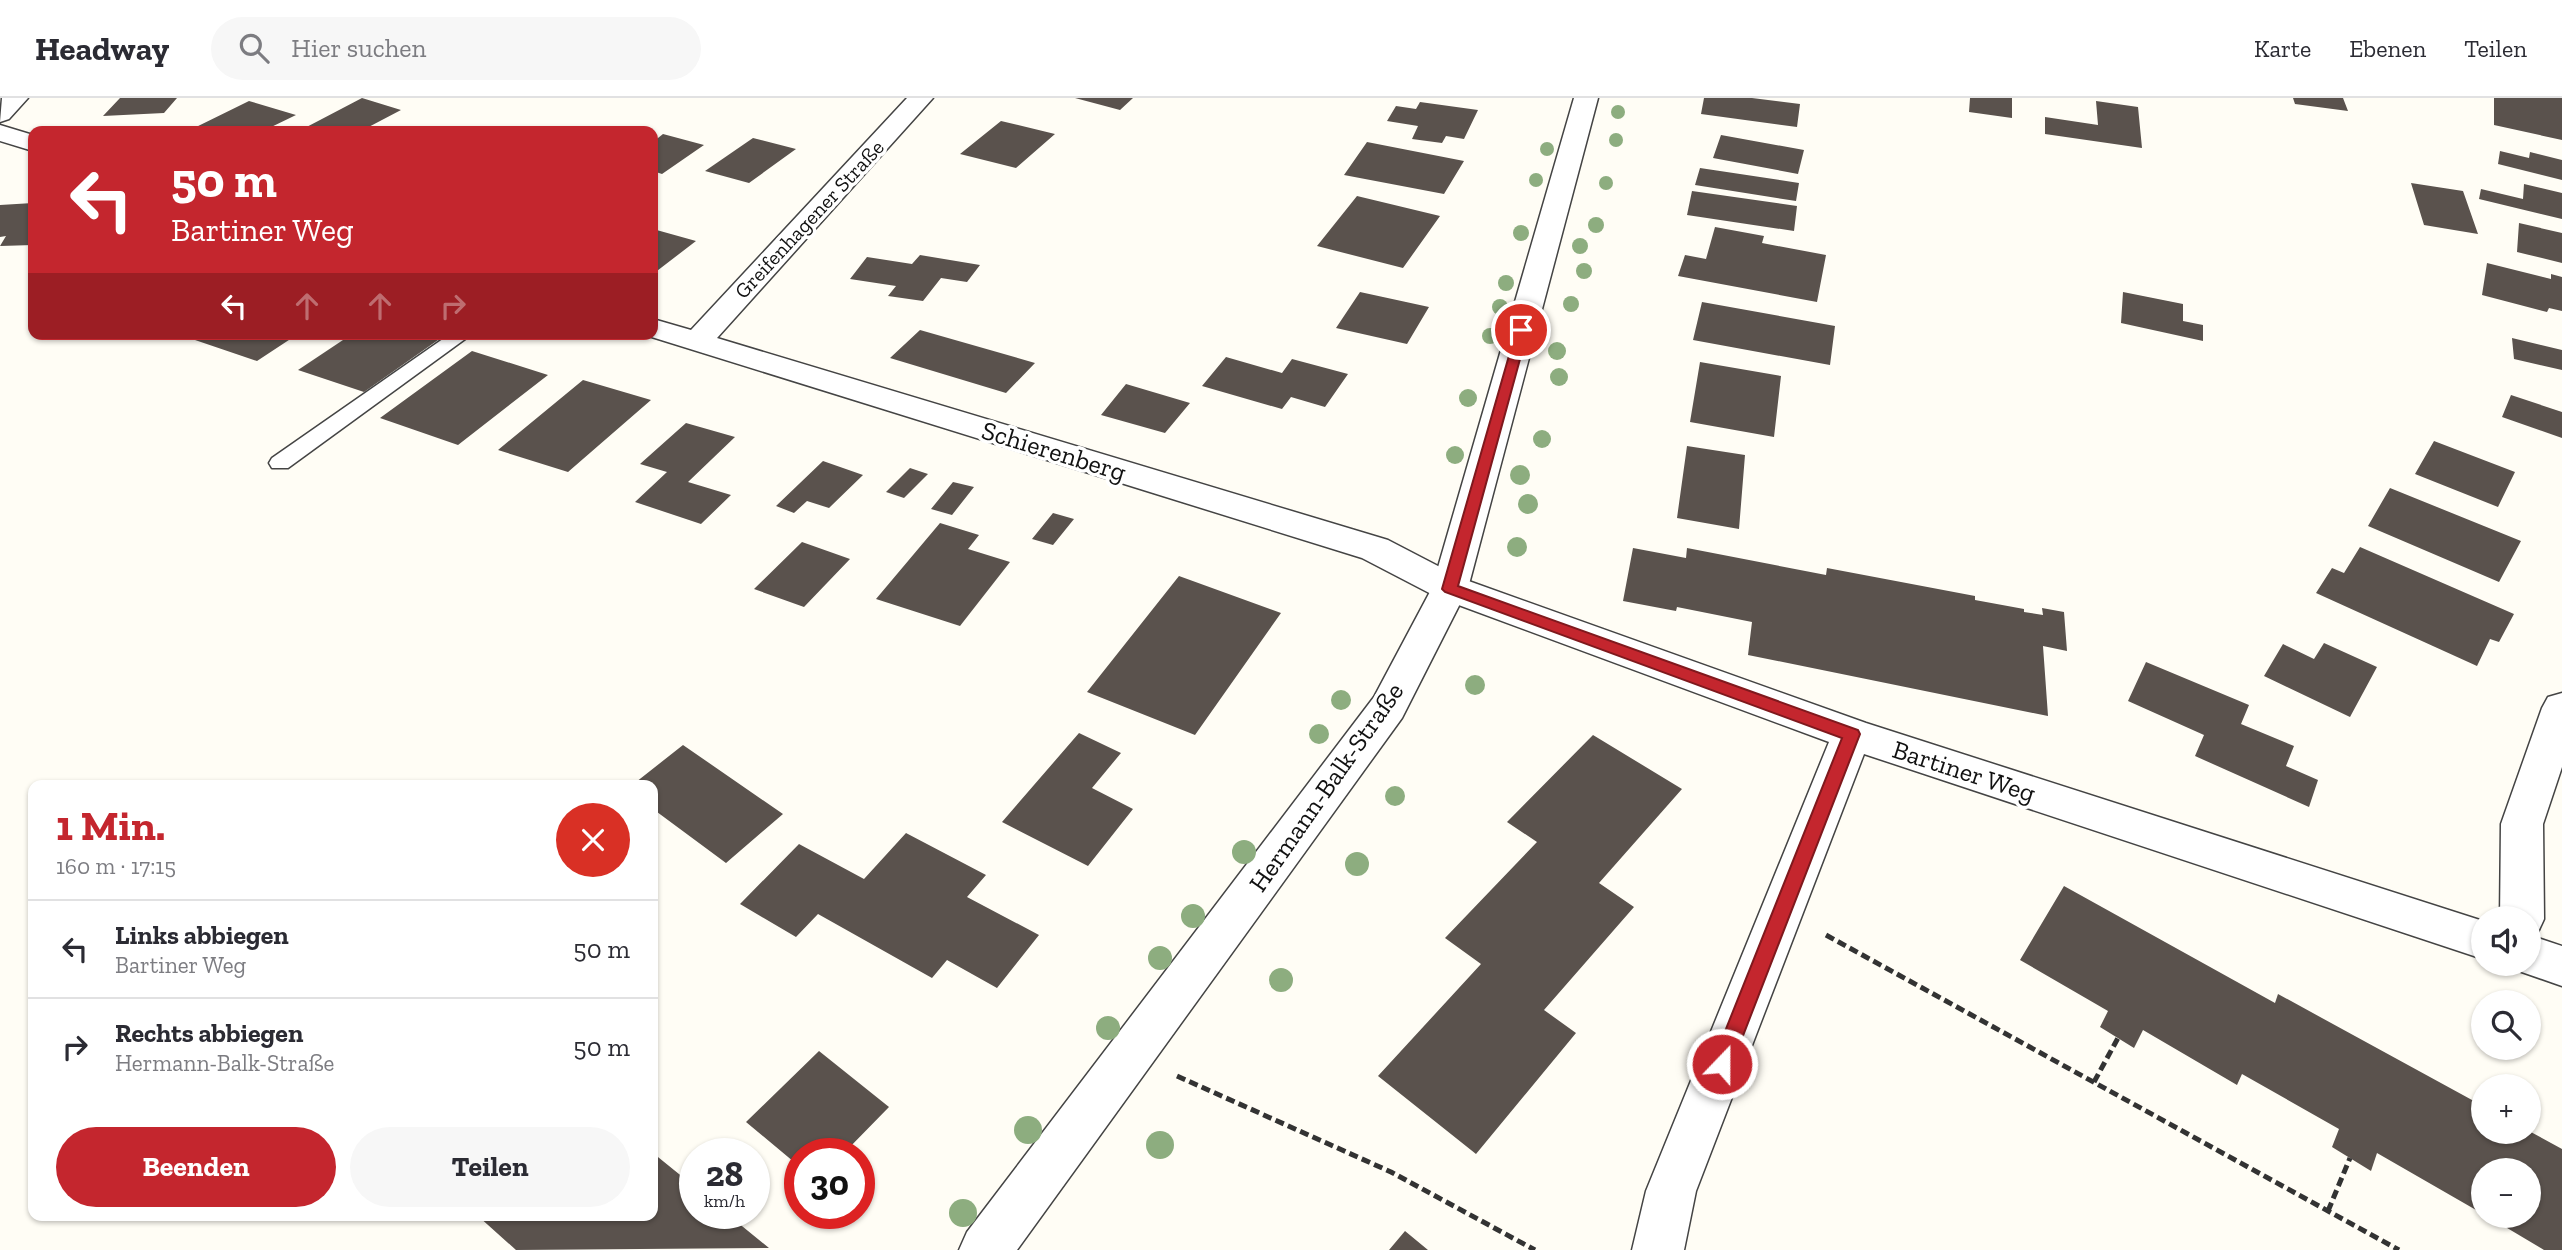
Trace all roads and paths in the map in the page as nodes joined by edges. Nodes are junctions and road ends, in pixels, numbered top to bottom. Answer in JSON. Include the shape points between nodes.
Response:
{"nodes":[{"id":1,"x":16,"y":98,"type":"edge"},
{"id":2,"x":921,"y":98,"type":"edge"},
{"id":3,"x":1586,"y":98,"type":"edge"},
{"id":4,"x":0,"y":114,"type":"edge"},
{"id":5,"x":0,"y":133,"type":"edge"},
{"id":6,"x":28,"y":141,"type":"edge"},
{"id":7,"x":658,"y":329,"type":"edge"},
{"id":8,"x":454,"y":340,"type":"edge"},
{"id":9,"x":697,"y":341,"type":"junction"},
{"id":10,"x":280,"y":463,"type":"dead end"},
{"id":11,"x":1450,"y":589,"type":"junction"},
{"id":12,"x":2562,"y":708,"type":"edge"},
{"id":13,"x":1852,"y":734,"type":"junction"},
{"id":14,"x":2522,"y":906,"type":"edge"},
{"id":15,"x":1782,"y":911,"type":"junction"},
{"id":16,"x":2471,"y":936,"type":"edge"},
{"id":17,"x":2541,"y":958,"type":"edge"},
{"id":18,"x":2562,"y":966,"type":"edge"},
{"id":19,"x":2118,"y":1038,"type":"dead end"},
{"id":20,"x":1129,"y":1055,"type":"junction"},
{"id":21,"x":2094,"y":1082,"type":"junction"},
{"id":22,"x":2350,"y":1158,"type":"dead end"},
{"id":23,"x":2329,"y":1211,"type":"junction"},
{"id":24,"x":985,"y":1250,"type":"edge"},
{"id":25,"x":1535,"y":1250,"type":"edge"},
{"id":26,"x":1658,"y":1250,"type":"edge"},
{"id":27,"x":2399,"y":1250,"type":"edge"}],
"edges":[{"from":1,"to":4,"type":"street"},
{"from":2,"to":9,"type":"street","name":"Greifenhagener Straße"},
{"from":3,"to":11,"type":"street","name":"Hermann-Balk-Straße"},
{"from":5,"to":6,"type":"street"},
{"from":7,"to":9,"type":"street","name":"Schierenberg"},
{"from":8,"to":10,"type":"lane"},
{"from":9,"to":11,"type":"street","name":"Schierenberg","via":[[1375,550]]},
{"from":11,"to":13,"type":"street","name":"Bartiner Weg"},
{"from":11,"to":20,"type":"street","name":"Hermann-Balk-Straße","via":[[1388,707]]},
{"from":12,"to":14,"type":"street","via":[[2522,824]]},
{"from":13,"to":15,"type":"street"},
{"from":13,"to":16,"type":"street","name":"Bartiner Weg"},
{"from":15,"to":21,"type":"path"},
{"from":15,"to":26,"type":"street","via":[[1671,1191]]},
{"from":17,"to":18,"type":"street"},
{"from":19,"to":21,"type":"path"},
{"from":20,"to":24,"type":"street","name":"Hermann-Balk-Straße"},
{"from":20,"to":25,"type":"path","via":[[1391,1172]]},
{"from":21,"to":23,"type":"path"},
{"from":22,"to":23,"type":"path"},
{"from":23,"to":27,"type":"path"}]}
